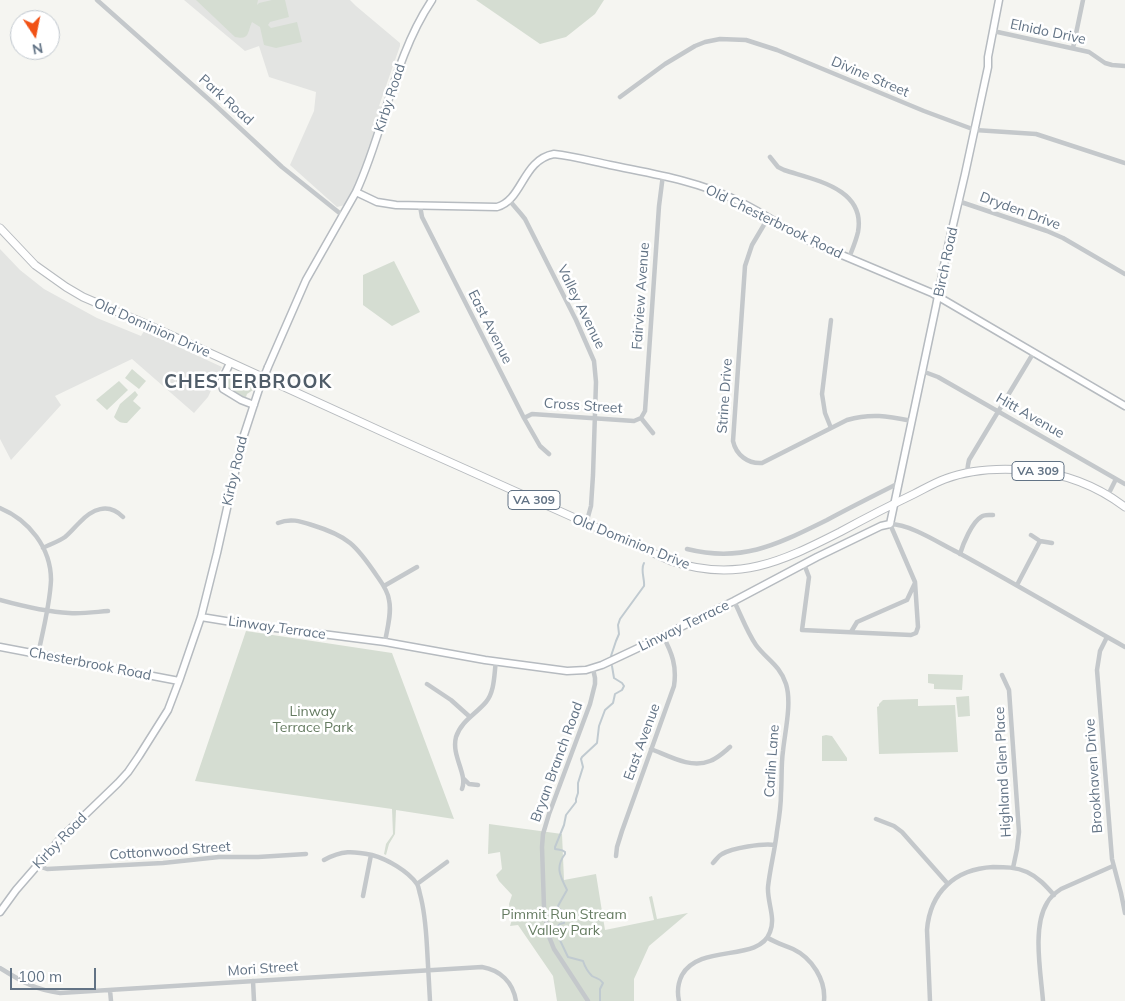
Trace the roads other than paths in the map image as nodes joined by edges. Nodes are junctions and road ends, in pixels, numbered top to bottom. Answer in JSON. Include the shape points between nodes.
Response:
{"nodes":[{"id":1,"x":97,"y":0,"type":"edge"},
{"id":2,"x":432,"y":0,"type":"edge"},
{"id":3,"x":999,"y":0,"type":"edge"},
{"id":4,"x":1082,"y":0,"type":"edge"},
{"id":5,"x":993,"y":32,"type":"junction"},
{"id":6,"x":1073,"y":48,"type":"junction"},
{"id":7,"x":1125,"y":66,"type":"edge"},
{"id":8,"x":620,"y":97,"type":"dead end"},
{"id":9,"x":975,"y":130,"type":"junction"},
{"id":10,"x":770,"y":157,"type":"dead end"},
{"id":11,"x":1125,"y":163,"type":"edge"},
{"id":12,"x":663,"y":175,"type":"junction"},
{"id":13,"x":356,"y":192,"type":"junction"},
{"id":14,"x":509,"y":200,"type":"junction"},
{"id":15,"x":958,"y":201,"type":"junction"},
{"id":16,"x":420,"y":206,"type":"junction"},
{"id":17,"x":342,"y":214,"type":"junction"},
{"id":18,"x":768,"y":218,"type":"junction"},
{"id":19,"x":0,"y":228,"type":"edge"},
{"id":20,"x":849,"y":258,"type":"junction"},
{"id":21,"x":1125,"y":274,"type":"edge"},
{"id":22,"x":938,"y":297,"type":"junction"},
{"id":23,"x":831,"y":320,"type":"dead end"},
{"id":24,"x":1034,"y":352,"type":"junction"},
{"id":25,"x":230,"y":363,"type":"junction"},
{"id":26,"x":922,"y":371,"type":"junction"},
{"id":27,"x":254,"y":405,"type":"junction"},
{"id":28,"x":1125,"y":406,"type":"edge"},
{"id":29,"x":998,"y":411,"type":"junction"},
{"id":30,"x":524,"y":418,"type":"junction"},
{"id":31,"x":641,"y":418,"type":"junction"},
{"id":32,"x":595,"y":419,"type":"junction"},
{"id":33,"x":912,"y":421,"type":"junction"},
{"id":34,"x":831,"y":428,"type":"junction"},
{"id":35,"x":654,"y":433,"type":"dead end"},
{"id":36,"x":548,"y":454,"type":"dead end"},
{"id":37,"x":968,"y":473,"type":"junction"},
{"id":38,"x":1116,"y":479,"type":"junction"},
{"id":39,"x":899,"y":483,"type":"junction"},
{"id":40,"x":1125,"y":484,"type":"edge"},
{"id":41,"x":1108,"y":495,"type":"junction"},
{"id":42,"x":895,"y":503,"type":"junction"},
{"id":43,"x":1125,"y":506,"type":"edge"},
{"id":44,"x":0,"y":508,"type":"edge"},
{"id":45,"x":993,"y":515,"type":"dead end"},
{"id":46,"x":123,"y":518,"type":"dead end"},
{"id":47,"x":278,"y":523,"type":"dead end"},
{"id":48,"x":586,"y":524,"type":"junction"},
{"id":49,"x":890,"y":524,"type":"junction"},
{"id":50,"x":1031,"y":535,"type":"dead end"},
{"id":51,"x":1040,"y":541,"type":"junction"},
{"id":52,"x":1052,"y":543,"type":"dead end"},
{"id":53,"x":43,"y":548,"type":"junction"},
{"id":54,"x":687,"y":550,"type":"dead end"},
{"id":55,"x":960,"y":554,"type":"junction"},
{"id":56,"x":804,"y":564,"type":"junction"},
{"id":57,"x":417,"y":567,"type":"dead end"},
{"id":58,"x":916,"y":582,"type":"junction"},
{"id":59,"x":1017,"y":585,"type":"junction"},
{"id":60,"x":384,"y":586,"type":"junction"},
{"id":61,"x":0,"y":600,"type":"edge"},
{"id":62,"x":734,"y":600,"type":"junction"},
{"id":63,"x":46,"y":610,"type":"junction"},
{"id":64,"x":108,"y":610,"type":"dead end"},
{"id":65,"x":201,"y":617,"type":"junction"},
{"id":66,"x":851,"y":632,"type":"junction"},
{"id":67,"x":663,"y":636,"type":"junction"},
{"id":68,"x":1107,"y":637,"type":"junction"},
{"id":69,"x":385,"y":642,"type":"junction"},
{"id":70,"x":0,"y":646,"type":"edge"},
{"id":71,"x":1125,"y":647,"type":"edge"},
{"id":72,"x":38,"y":654,"type":"junction"},
{"id":73,"x":496,"y":661,"type":"junction"},
{"id":74,"x":593,"y":669,"type":"junction"},
{"id":75,"x":1002,"y":675,"type":"dead end"},
{"id":76,"x":179,"y":681,"type":"junction"},
{"id":77,"x":427,"y":684,"type":"dead end"},
{"id":78,"x":470,"y":717,"type":"junction"},
{"id":79,"x":730,"y":747,"type":"dead end"},
{"id":80,"x":652,"y":749,"type":"junction"},
{"id":81,"x":463,"y":778,"type":"junction"},
{"id":82,"x":478,"y":785,"type":"dead end"},
{"id":83,"x":462,"y":789,"type":"dead end"},
{"id":84,"x":876,"y":819,"type":"dead end"},
{"id":85,"x":775,"y":845,"type":"junction"},
{"id":86,"x":306,"y":854,"type":"dead end"},
{"id":87,"x":371,"y":855,"type":"junction"},
{"id":88,"x":616,"y":856,"type":"dead end"},
{"id":89,"x":324,"y":860,"type":"dead end"},
{"id":90,"x":447,"y":862,"type":"dead end"},
{"id":91,"x":713,"y":863,"type":"dead end"},
{"id":92,"x":36,"y":865,"type":"junction"},
{"id":93,"x":1114,"y":866,"type":"junction"},
{"id":94,"x":1013,"y":868,"type":"junction"},
{"id":95,"x":417,"y":884,"type":"junction"},
{"id":96,"x":948,"y":884,"type":"junction"},
{"id":97,"x":1054,"y":895,"type":"junction"},
{"id":98,"x":363,"y":896,"type":"dead end"},
{"id":99,"x":0,"y":912,"type":"edge"},
{"id":100,"x":1125,"y":913,"type":"edge"},
{"id":101,"x":768,"y":938,"type":"junction"},
{"id":102,"x":0,"y":968,"type":"edge"},
{"id":103,"x":428,"y":970,"type":"junction"},
{"id":104,"x":253,"y":981,"type":"junction"},
{"id":105,"x":110,"y":990,"type":"junction"},
{"id":106,"x":111,"y":1001,"type":"edge"},
{"id":107,"x":254,"y":1001,"type":"edge"},
{"id":108,"x":430,"y":1001,"type":"edge"},
{"id":109,"x":516,"y":1001,"type":"edge"},
{"id":110,"x":588,"y":1001,"type":"edge"},
{"id":111,"x":679,"y":1001,"type":"edge"},
{"id":112,"x":824,"y":1001,"type":"edge"},
{"id":113,"x":930,"y":1001,"type":"edge"},
{"id":114,"x":1044,"y":1001,"type":"edge"}],
"edges":[{"from":1,"to":17,"type":"street","name":"Park Road","via":[[282,167]]},
{"from":2,"to":13,"type":"street","name":"Kirby Road","via":[[403,57],[371,157]]},
{"from":3,"to":5,"type":"street","name":"Birch Road"},
{"from":4,"to":6,"type":"street"},
{"from":5,"to":6,"type":"street","name":"Elnido Drive"},
{"from":5,"to":9,"type":"street","name":"Birch Road"},
{"from":6,"to":7,"type":"street","name":"Elnido Drive","via":[[1089,52],[1105,63]]},
{"from":8,"to":9,"type":"street","name":"Divine Street","via":[[695,46],[714,40],[734,39],[777,50]]},
{"from":9,"to":11,"type":"street","name":"Divine Street","via":[[1036,134]]},
{"from":9,"to":15,"type":"street","name":"Birch Road"},
{"from":10,"to":20,"type":"street","via":[[784,170],[835,187],[851,201],[858,223]]},
{"from":12,"to":14,"type":"street","name":"Old Chesterbrook Road","via":[[554,154],[535,164]]},
{"from":12,"to":18,"type":"street","name":"Old Chesterbrook Road","via":[[718,192]]},
{"from":12,"to":31,"type":"street","name":"Fairview Avenue","via":[[658,206],[645,411]]},
{"from":13,"to":16,"type":"street","via":[[377,202]]},
{"from":13,"to":17,"type":"street","name":"Kirby Road"},
{"from":14,"to":16,"type":"street","via":[[492,208]]},
{"from":14,"to":32,"type":"street","name":"Valley Avenue","via":[[525,219],[594,361]]},
{"from":15,"to":21,"type":"street","name":"Dryden Drive","via":[[1047,231]]},
{"from":15,"to":22,"type":"street","name":"Birch Road"},
{"from":16,"to":30,"type":"street","name":"East Avenue","via":[[422,217]]},
{"from":17,"to":27,"type":"street","name":"Kirby Road","bridge":true,"via":[[303,286]]},
{"from":18,"to":20,"type":"street","name":"Old Chesterbrook Road"},
{"from":18,"to":34,"type":"street","name":"Strine Drive","via":[[752,246],[746,266],[734,446],[746,460],[762,463]]},
{"from":19,"to":25,"type":"main road","name":"Old Dominion Drive","number":"VA 309","via":[[35,265],[73,291]]},
{"from":20,"to":22,"type":"street","name":"Old Chesterbrook Road"},
{"from":22,"to":24,"type":"street","name":"Old Chesterbrook Road"},
{"from":22,"to":26,"type":"street","name":"Birch Road"},
{"from":23,"to":34,"type":"street","via":[[822,394]]},
{"from":24,"to":28,"type":"street","name":"Old Chesterbrook Road"},
{"from":24,"to":29,"type":"street"},
{"from":25,"to":27,"type":"street","via":[[221,382],[223,389]]},
{"from":25,"to":48,"type":"main road","name":"Old Dominion Drive","number":"VA 309"},
{"from":26,"to":29,"type":"street","name":"Hitt Avenue"},
{"from":26,"to":33,"type":"street","name":"Birch Road"},
{"from":27,"to":65,"type":"street","name":"Kirby Road","via":[[242,441]]},
{"from":29,"to":37,"type":"street","via":[[969,460]]},
{"from":29,"to":38,"type":"street","name":"Hitt Avenue"},
{"from":30,"to":32,"type":"street","name":"Cross Street","via":[[532,414]]},
{"from":30,"to":36,"type":"street","name":"East Avenue"},
{"from":31,"to":32,"type":"street","name":"Cross Street","via":[[634,421]]},
{"from":31,"to":35,"type":"street"},
{"from":32,"to":48,"type":"street","name":"Valley Avenue","via":[[591,506]]},
{"from":33,"to":34,"type":"street","name":"Strine Drive","via":[[868,415]]},
{"from":33,"to":39,"type":"street","name":"Birch Road"},
{"from":37,"to":41,"type":"main road","name":"Old Dominion Drive","number":"VA 309","via":[[1035,471],[1079,481]]},
{"from":37,"to":42,"type":"main road","name":"Old Dominion Drive","number":"VA 309","via":[[944,479]]},
{"from":38,"to":40,"type":"street","name":"Hitt Avenue"},
{"from":38,"to":41,"type":"street"},
{"from":39,"to":42,"type":"street","name":"Birch Road"},
{"from":39,"to":54,"type":"street","via":[[766,548],[727,554]]},
{"from":41,"to":43,"type":"main road","name":"Old Dominion Drive","number":"VA 309"},
{"from":42,"to":48,"type":"main road","name":"Old Dominion Drive","number":"VA 309","via":[[784,559],[738,570],[683,566]]},
{"from":42,"to":49,"type":"street","name":"Birch Road"},
{"from":44,"to":53,"type":"street","via":[[26,524]]},
{"from":45,"to":55,"type":"street","via":[[976,521],[964,540]]},
{"from":46,"to":53,"type":"street","via":[[110,509],[99,509],[85,517],[65,537]]},
{"from":47,"to":60,"type":"street","via":[[296,520],[346,539],[363,556]]},
{"from":49,"to":55,"type":"street","via":[[904,526]]},
{"from":49,"to":56,"type":"street","name":"Linway Terrace"},
{"from":49,"to":58,"type":"street"},
{"from":50,"to":51,"type":"street"},
{"from":51,"to":52,"type":"street"},
{"from":51,"to":59,"type":"street"},
{"from":53,"to":63,"type":"street","via":[[51,579]]},
{"from":55,"to":59,"type":"street"},
{"from":56,"to":62,"type":"street","name":"Linway Terrace"},
{"from":56,"to":66,"type":"street","via":[[809,577],[802,630]]},
{"from":57,"to":60,"type":"street"},
{"from":58,"to":66,"type":"street","via":[[907,600],[857,622]]},
{"from":58,"to":66,"type":"street","via":[[916,633]]},
{"from":59,"to":68,"type":"street"},
{"from":60,"to":69,"type":"street","via":[[390,606]]},
{"from":61,"to":63,"type":"street"},
{"from":62,"to":67,"type":"street","name":"Linway Terrace"},
{"from":62,"to":85,"type":"street","name":"Carlin Lane","via":[[752,639],[778,668],[787,689]]},
{"from":63,"to":64,"type":"street","via":[[81,614]]},
{"from":63,"to":72,"type":"street"},
{"from":65,"to":69,"type":"street","name":"Linway Terrace"},
{"from":65,"to":76,"type":"street","name":"Kirby Road"},
{"from":67,"to":74,"type":"street","name":"Linway Terrace"},
{"from":67,"to":80,"type":"street","name":"East Avenue","via":[[672,652],[676,678]]},
{"from":68,"to":71,"type":"street"},
{"from":68,"to":93,"type":"street","name":"Brookhaven Drive","via":[[1099,653],[1098,670]]},
{"from":69,"to":73,"type":"street","name":"Linway Terrace"},
{"from":70,"to":72,"type":"street","name":"Chesterbrook Road"},
{"from":72,"to":76,"type":"street","name":"Chesterbrook Road"},
{"from":73,"to":74,"type":"street","name":"Linway Terrace","via":[[567,671]]},
{"from":73,"to":78,"type":"street","via":[[489,697]]},
{"from":74,"to":110,"type":"street","name":"Bryan Branch Road","via":[[595,684],[590,704],[550,810],[542,847],[544,913],[550,940]]},
{"from":75,"to":94,"type":"street","name":"Highland Glen Place","via":[[1009,690],[1019,832]]},
{"from":76,"to":92,"type":"street","name":"Kirby Road","via":[[168,710],[128,772]]},
{"from":77,"to":78,"type":"street"},
{"from":78,"to":81,"type":"street","via":[[456,738],[455,752]]},
{"from":79,"to":80,"type":"street","via":[[711,761],[697,764]]},
{"from":80,"to":88,"type":"street","name":"East Avenue"},
{"from":81,"to":82,"type":"street","via":[[469,784]]},
{"from":81,"to":83,"type":"street"},
{"from":84,"to":96,"type":"street","via":[[902,832]]},
{"from":85,"to":91,"type":"street","via":[[762,844],[729,851]]},
{"from":85,"to":101,"type":"street","name":"Carlin Lane","via":[[768,889],[772,919]]},
{"from":86,"to":92,"type":"street","name":"Cottonwood Street","via":[[220,857],[121,866],[47,869]]},
{"from":87,"to":89,"type":"street","via":[[346,852]]},
{"from":87,"to":95,"type":"street","via":[[394,865]]},
{"from":87,"to":98,"type":"street"},
{"from":90,"to":95,"type":"street"},
{"from":92,"to":99,"type":"street","name":"Kirby Road"},
{"from":93,"to":97,"type":"street"},
{"from":93,"to":100,"type":"street","name":"Brookhaven Drive"},
{"from":94,"to":96,"type":"street","via":[[978,869]]},
{"from":94,"to":97,"type":"street","via":[[1030,874]]},
{"from":95,"to":103,"type":"street","via":[[424,908]]},
{"from":96,"to":113,"type":"street","via":[[934,901],[928,920]]},
{"from":97,"to":114,"type":"street","via":[[1047,902],[1039,928]]},
{"from":101,"to":111,"type":"street","via":[[758,946],[702,958],[690,965],[679,984]]},
{"from":101,"to":112,"type":"street","via":[[809,960],[822,983]]},
{"from":102,"to":105,"type":"street","name":"Mori Street","via":[[29,986],[50,992]]},
{"from":103,"to":104,"type":"street","name":"Mori Street"},
{"from":103,"to":108,"type":"street"},
{"from":103,"to":109,"type":"street","name":"Mori Street","via":[[488,968],[507,980]]},
{"from":104,"to":105,"type":"street","name":"Mori Street"},
{"from":104,"to":107,"type":"street"},
{"from":105,"to":106,"type":"street"}]}
